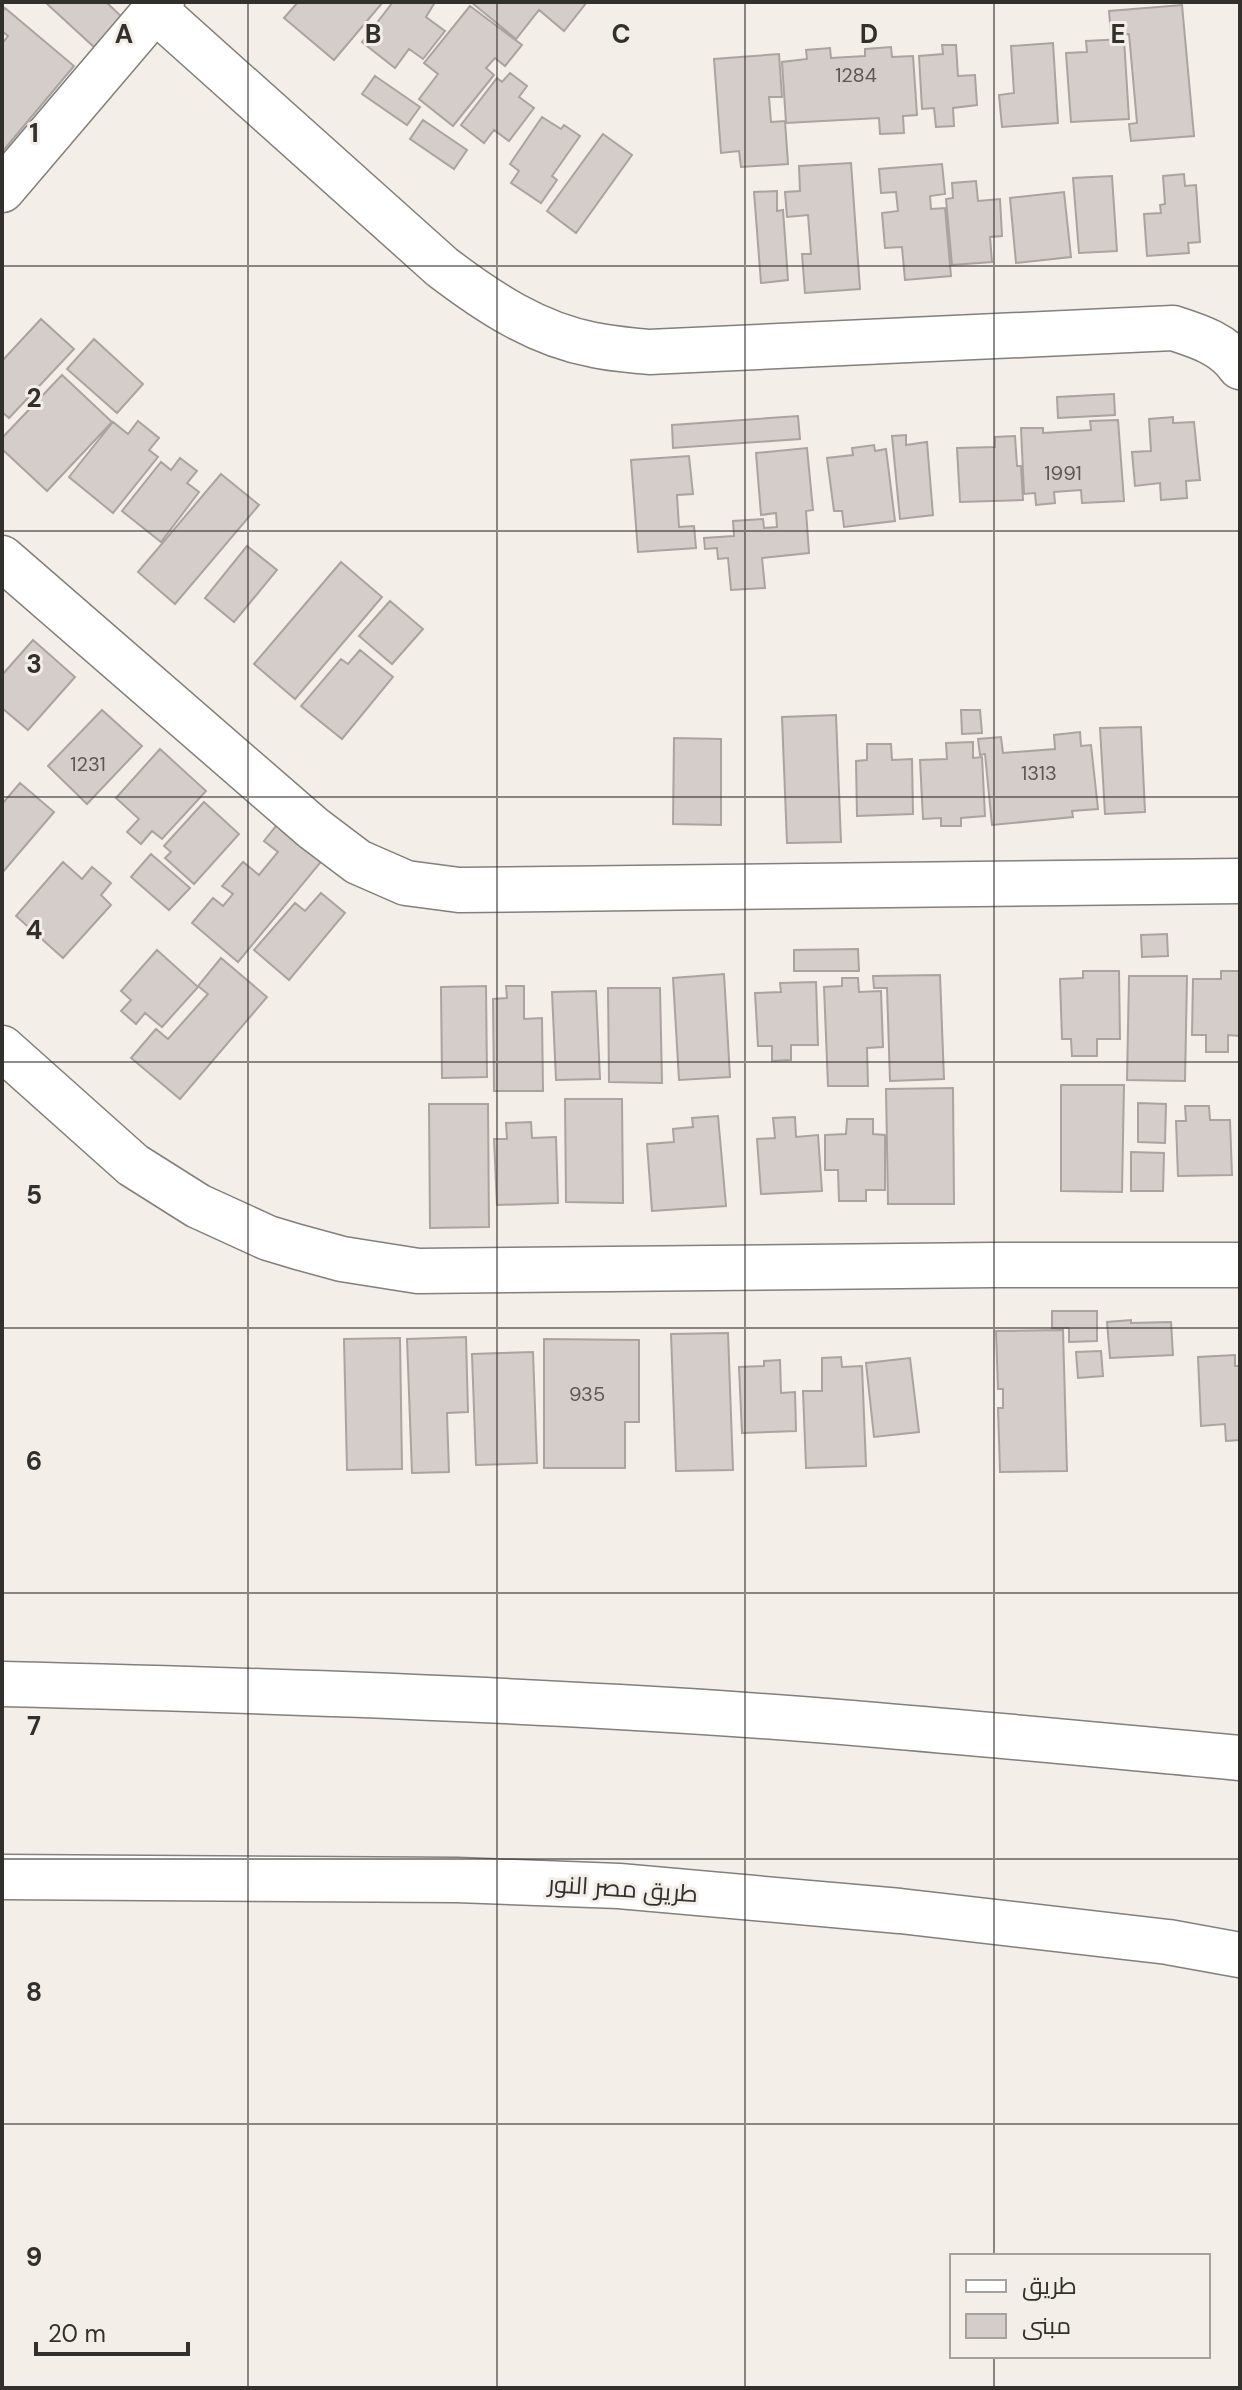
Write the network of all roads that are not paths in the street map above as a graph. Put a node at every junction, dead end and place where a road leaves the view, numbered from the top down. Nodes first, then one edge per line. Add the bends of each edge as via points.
1 (159, 6) edge
2 (2, 190) edge
3 (1240, 367) edge
4 (2, 558) edge
5 (1240, 881) edge
6 (2, 1048) edge
7 (1240, 1265) edge
8 (2, 1684) edge
9 (1240, 1758) edge
10 (2, 1877) edge
11 (1240, 1955) edge

1 - 2 street
1 - 3 street via 442,267 487,301 538,328 593,345 649,352 1173,328 1206,338
4 - 5 street via 313,828 358,862 406,883 459,890
6 - 7 street via 133,1165 198,1206 268,1238 342,1259 418,1271
8 - 9 street via 621,1707 976,1732
10 - 11 street, طريق مصر النور via 619,1886 900,1911

